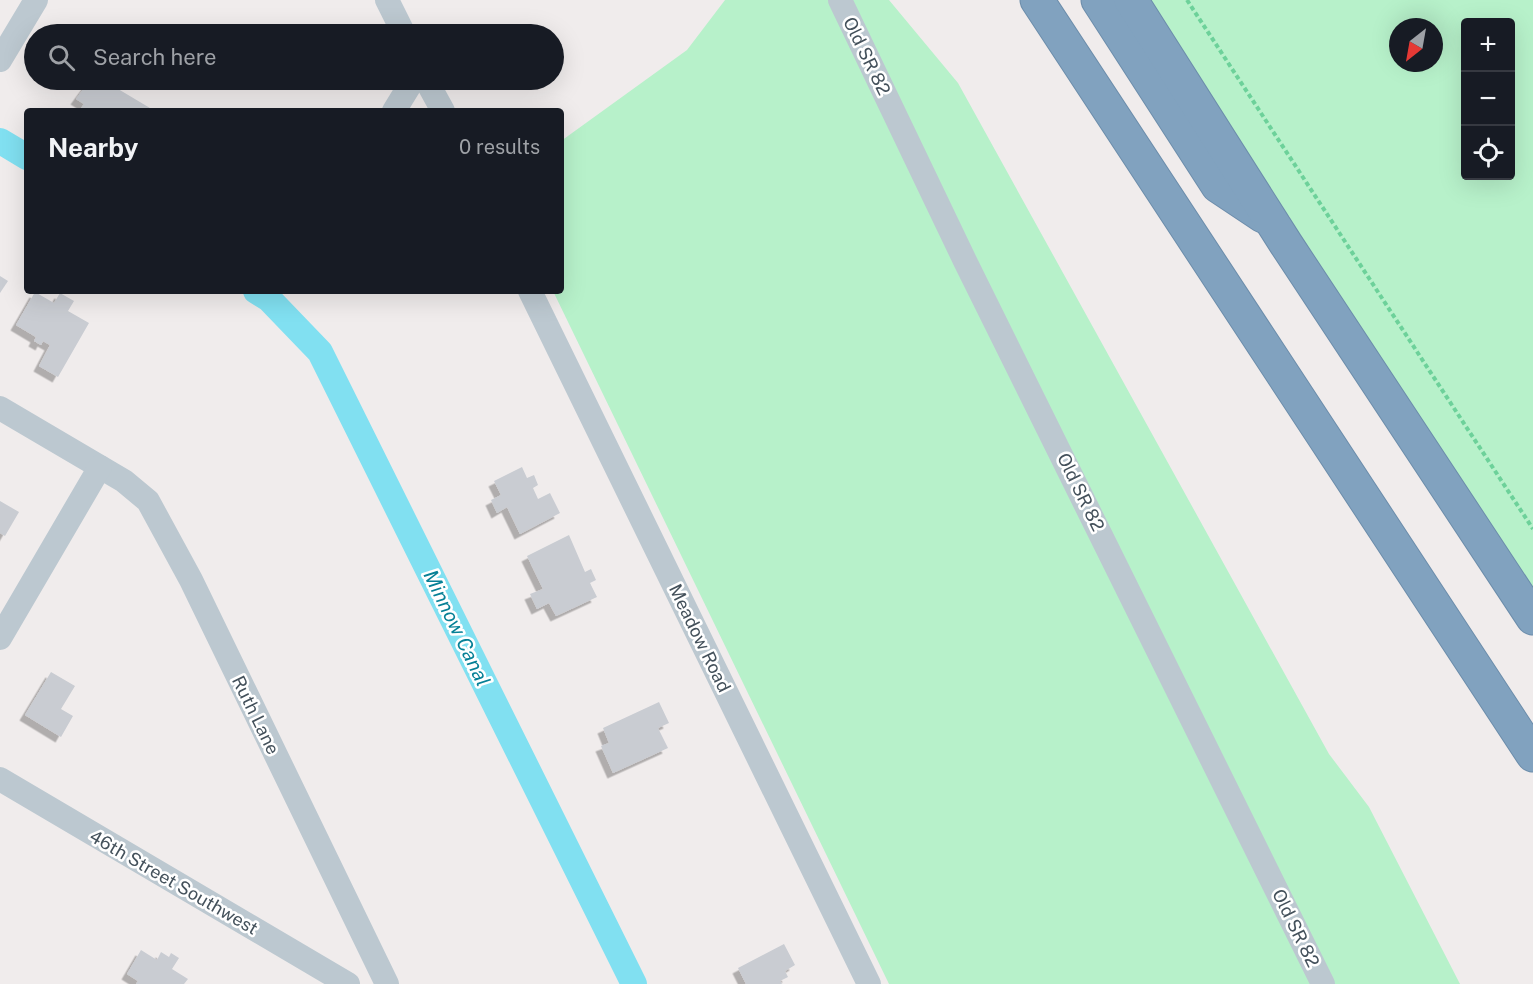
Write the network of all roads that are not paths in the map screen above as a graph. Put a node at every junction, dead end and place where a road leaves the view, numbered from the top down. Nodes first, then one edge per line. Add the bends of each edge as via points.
1 (36, 0) edge
2 (387, 0) edge
3 (840, 0) edge
4 (1037, 0) edge
5 (1098, 0) edge
6 (1131, 0) edge
7 (399, 24) edge
8 (0, 60) edge
9 (407, 90) edge
10 (431, 90) edge
11 (396, 108) edge
12 (441, 108) edge
13 (1272, 222) junction
14 (531, 294) edge
15 (0, 408) edge
16 (100, 467) junction
17 (1533, 618) edge
18 (0, 638) edge
19 (1533, 755) edge
20 (0, 779) edge
21 (348, 984) edge
22 (387, 984) edge
23 (869, 984) edge
24 (1323, 984) edge

1 - 8 street
2 - 7 street
3 - 24 street, Old SR 82
4 - 19 highway
5 - 13 highway via 1218,186
6 - 13 highway
9 - 11 street
10 - 12 street
13 - 17 highway
14 - 23 street, Meadow Road
15 - 16 street, Ruth Lane
16 - 18 street
16 - 22 street, Ruth Lane via 148,501 191,580
20 - 21 street, 46th Street Southwest

